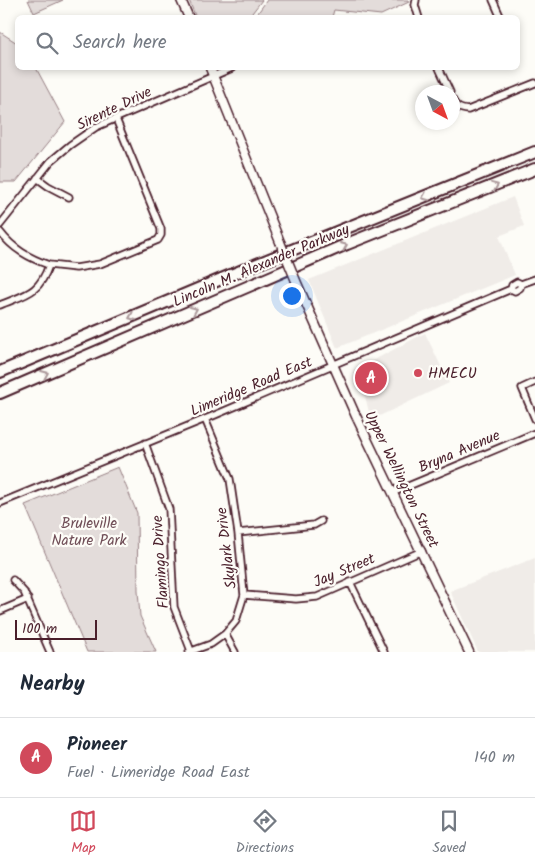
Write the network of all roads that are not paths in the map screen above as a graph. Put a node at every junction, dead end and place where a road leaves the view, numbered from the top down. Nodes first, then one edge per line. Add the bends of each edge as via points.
1 (181, 0) edge
2 (416, 0) edge
3 (493, 0) edge
4 (188, 15) edge
5 (418, 15) edge
6 (500, 15) edge
7 (440, 70) edge
8 (211, 71) edge
9 (535, 83) edge
10 (447, 85) edge
11 (460, 109) edge
12 (116, 119) junction
13 (535, 152) edge
14 (535, 170) edge
15 (37, 178) junction
16 (69, 197) dead end
17 (0, 225) edge
18 (0, 232) edge
19 (50, 265) junction
20 (535, 279) edge
21 (0, 305) edge
22 (333, 365) junction
23 (0, 372) edge
24 (535, 382) edge
25 (0, 393) edge
26 (205, 419) junction
27 (535, 419) edge
28 (535, 432) edge
29 (144, 443) junction
30 (394, 492) junction
31 (0, 503) edge
32 (321, 521) dead end
33 (238, 533) junction
34 (422, 551) junction
35 (13, 580) dead end
36 (350, 582) junction
37 (244, 595) junction
38 (28, 600) junction
39 (0, 611) edge
40 (225, 634) junction
41 (50, 652) edge
42 (190, 652) edge
43 (235, 652) edge
44 (384, 652) edge
45 (469, 652) edge

1 - 4 main road
2 - 5 street
3 - 6 street
7 - 10 street
8 - 12 street, Sirente Drive
8 - 22 main road, Upper Wellington Street, bridge
9 - 11 street via 468,110
12 - 15 street, Sirente Drive via 96,127 70,145
12 - 19 street via 161,235 158,240 100,264 76,268
13 -> 23 highway, Lincoln M. Alexander Parkway
25 -> 14 highway, Lincoln M. Alexander Parkway via 347,244
15 - 16 street
15 - 17 street, Sirente Drive
18 - 19 street via 18,250
19 - 21 street via 37,287
20 - 22 street, Limeridge Road East via 521,284 515,291 511,289
22 - 26 street, Limeridge Road East
22 - 30 main road, Upper Wellington Street
24 - 27 street via 522,388
26 - 29 street, Limeridge Road East
26 - 33 street, Skylark Drive via 230,479
28 - 30 street, Bryna Avenue
29 - 31 street, Limeridge Road East
29 - 42 street, Flamingo Drive via 169,509 174,607
30 - 34 main road, Upper Wellington Street
32 - 33 street via 314,525
33 - 37 street, Skylark Drive
34 - 36 street, Jay Street
34 - 45 main road, Upper Wellington Street
35 - 38 street via 20,585
36 - 37 street, Jay Street via 310,598
36 - 44 street
37 - 40 street, Skylark Drive via 236,621
38 - 39 street
38 - 41 street
40 - 42 street, Skylark Drive
40 - 43 street

